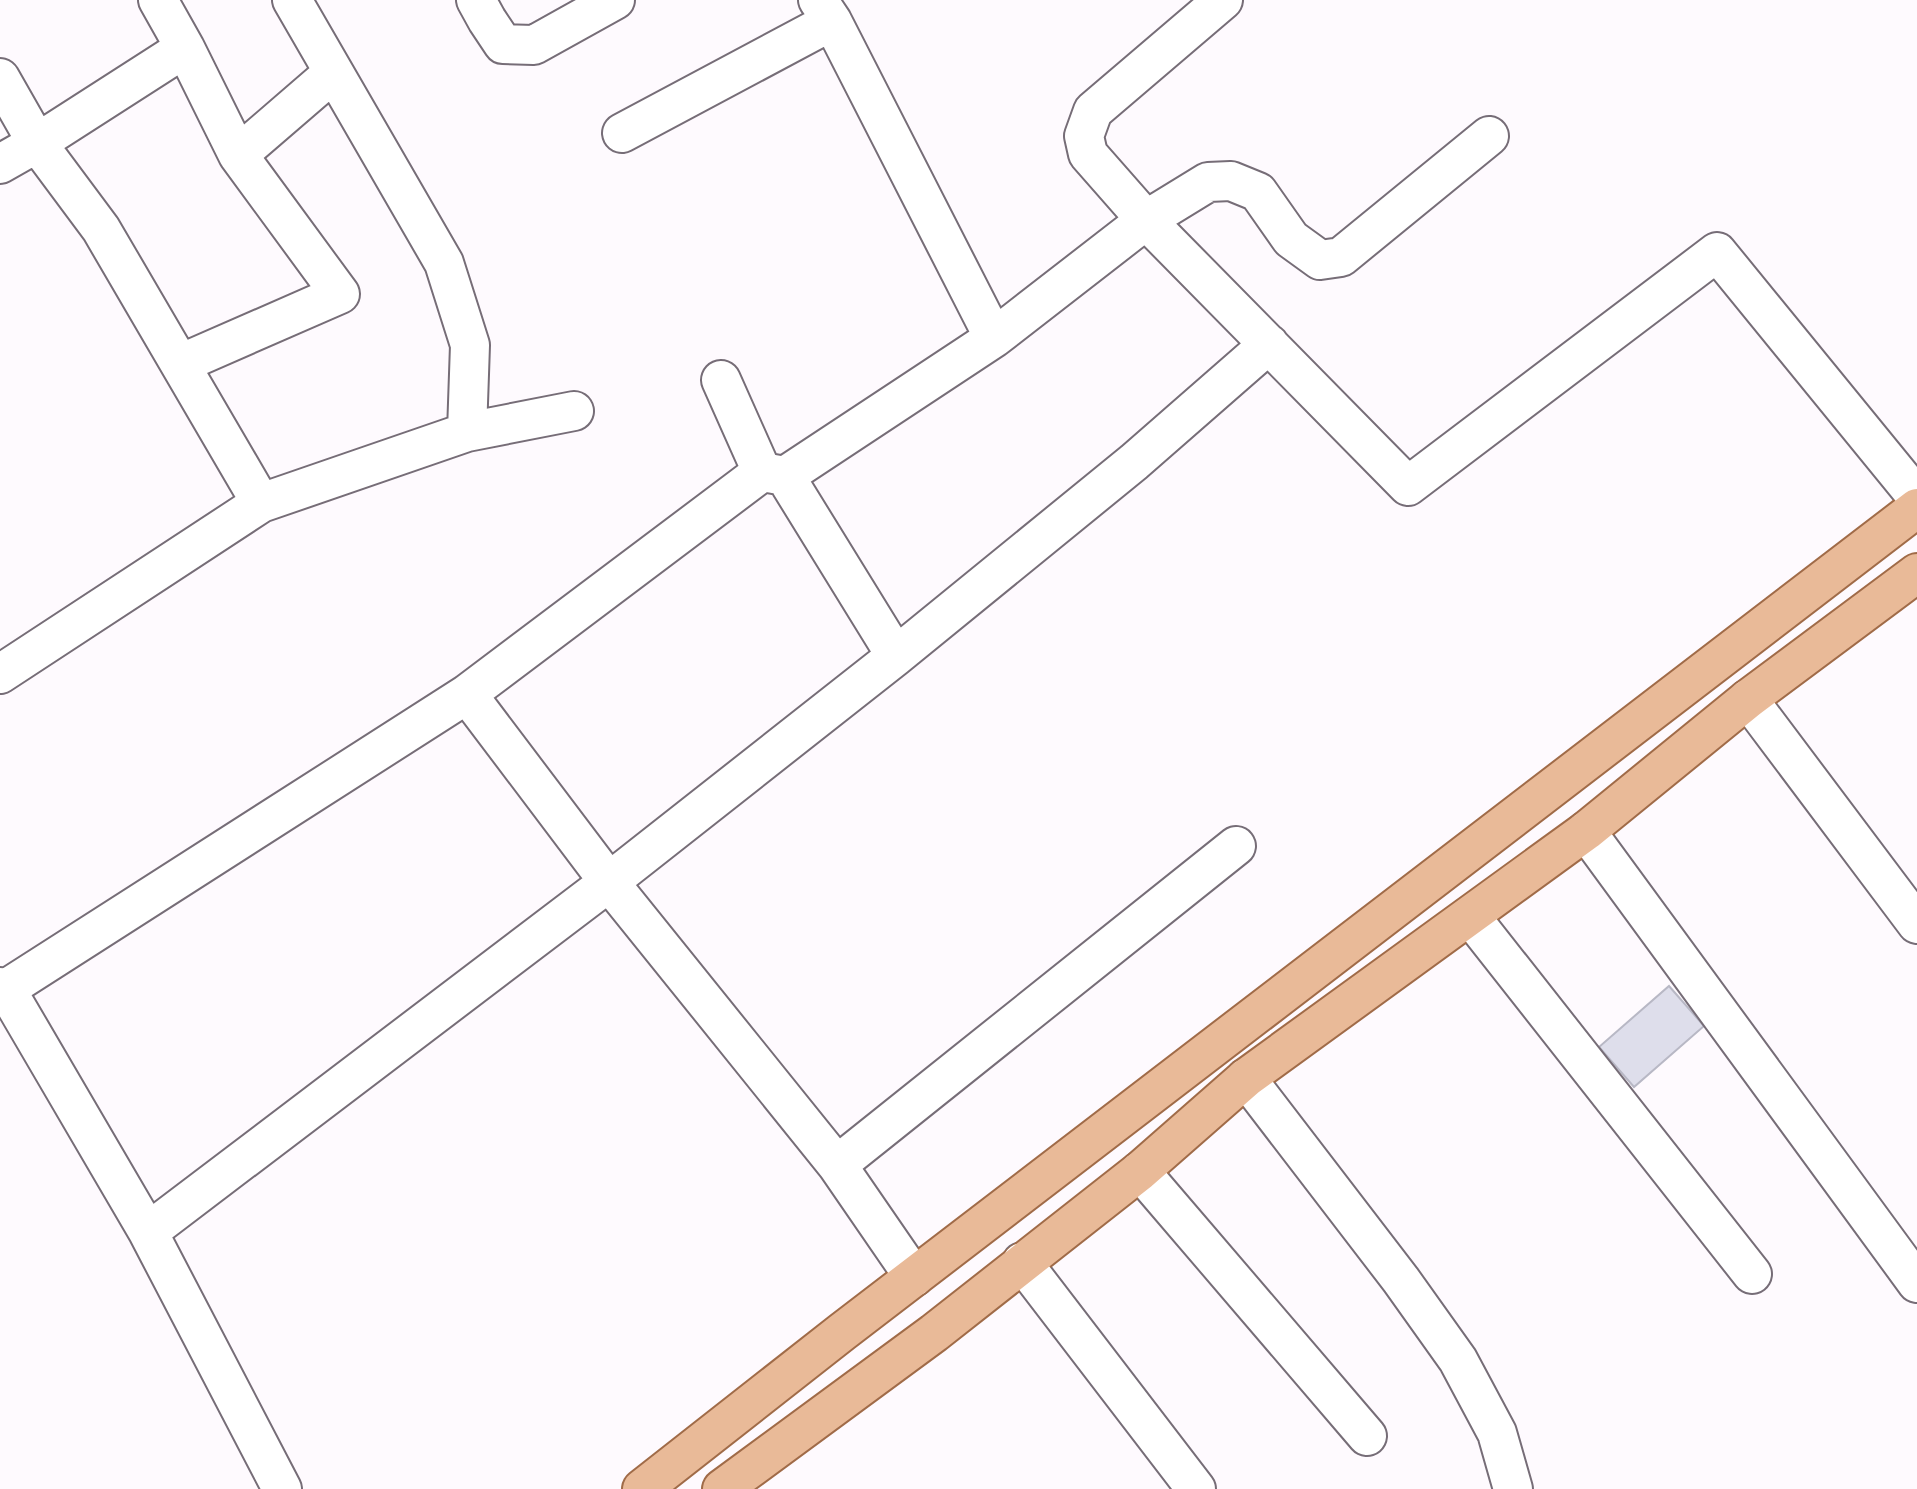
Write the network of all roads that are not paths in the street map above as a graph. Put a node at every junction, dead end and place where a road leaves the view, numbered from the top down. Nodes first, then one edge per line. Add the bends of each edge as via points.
1 (158, 0) edge
2 (292, 0) edge
3 (476, 0) edge
4 (615, 0) edge
5 (1223, 0) edge
6 (825, 11) edge
7 (186, 48) junction
8 (333, 73) junction
9 (0, 78) edge
10 (622, 133) dead end
11 (1489, 136) dead end
12 (37, 143) junction
13 (238, 155) junction
14 (0, 164) edge
15 (1146, 220) junction
16 (994, 338) junction
17 (1269, 344) junction
18 (180, 364) junction
19 (721, 380) dead end
20 (574, 411) dead end
21 (467, 432) junction
22 (774, 474) junction
23 (1917, 497) edge
24 (261, 503) junction
25 (1917, 508) edge
26 (1917, 573) edge
27 (896, 656) junction
28 (0, 674) edge
29 (467, 694) junction
30 (1748, 699) junction
31 (1586, 831) junction
32 (1236, 846) dead end
33 (609, 882) junction
34 (1470, 916) junction
35 (1917, 924) edge
36 (3, 988) edge
37 (1246, 1078) junction
38 (837, 1165) junction
39 (1140, 1171) junction
40 (148, 1232) junction
41 (1022, 1262) junction
42 (1752, 1274) dead end
43 (914, 1278) junction
44 (1917, 1283) edge
45 (1367, 1436) dead end
46 (282, 1489) edge
47 (642, 1489) edge
48 (722, 1489) edge
49 (1196, 1489) edge
50 (1514, 1489) edge

1 - 7 street
2 - 8 street
3 - 4 street via 503,44 534,45
5 - 15 street via 1093,111 1084,136 1088,154
6 - 10 street
6 - 16 street
7 - 12 street
7 - 13 street
8 - 13 street
8 - 21 street via 444,262 470,345
9 - 12 street
11 - 15 street via 1341,257 1320,260 1291,239 1258,192 1231,181 1208,182
12 - 14 street
12 - 18 street via 101,229
13 - 18 street via 340,294
15 - 16 street
15 - 17 street
16 - 22 street
17 - 23 street via 1408,486 1717,252
17 - 27 street via 1135,463
18 - 24 street
19 - 22 street
20 - 21 street
21 - 24 street
22 - 27 street
22 - 29 street
24 - 28 street
25 - 43 main road
26 - 30 main road
27 - 33 street
29 - 33 street
29 - 36 street
30 - 31 main road
30 - 35 street
31 - 34 main road
31 - 44 street
32 - 38 street
33 - 38 street
33 - 40 street
34 - 37 main road
34 - 42 street
36 - 40 street
37 - 39 main road
37 - 50 street via 1458,1360 1497,1433
38 - 43 street
39 - 41 main road
39 - 45 street
40 - 46 street
41 - 48 main road via 934,1333
41 - 49 street
43 - 47 main road

